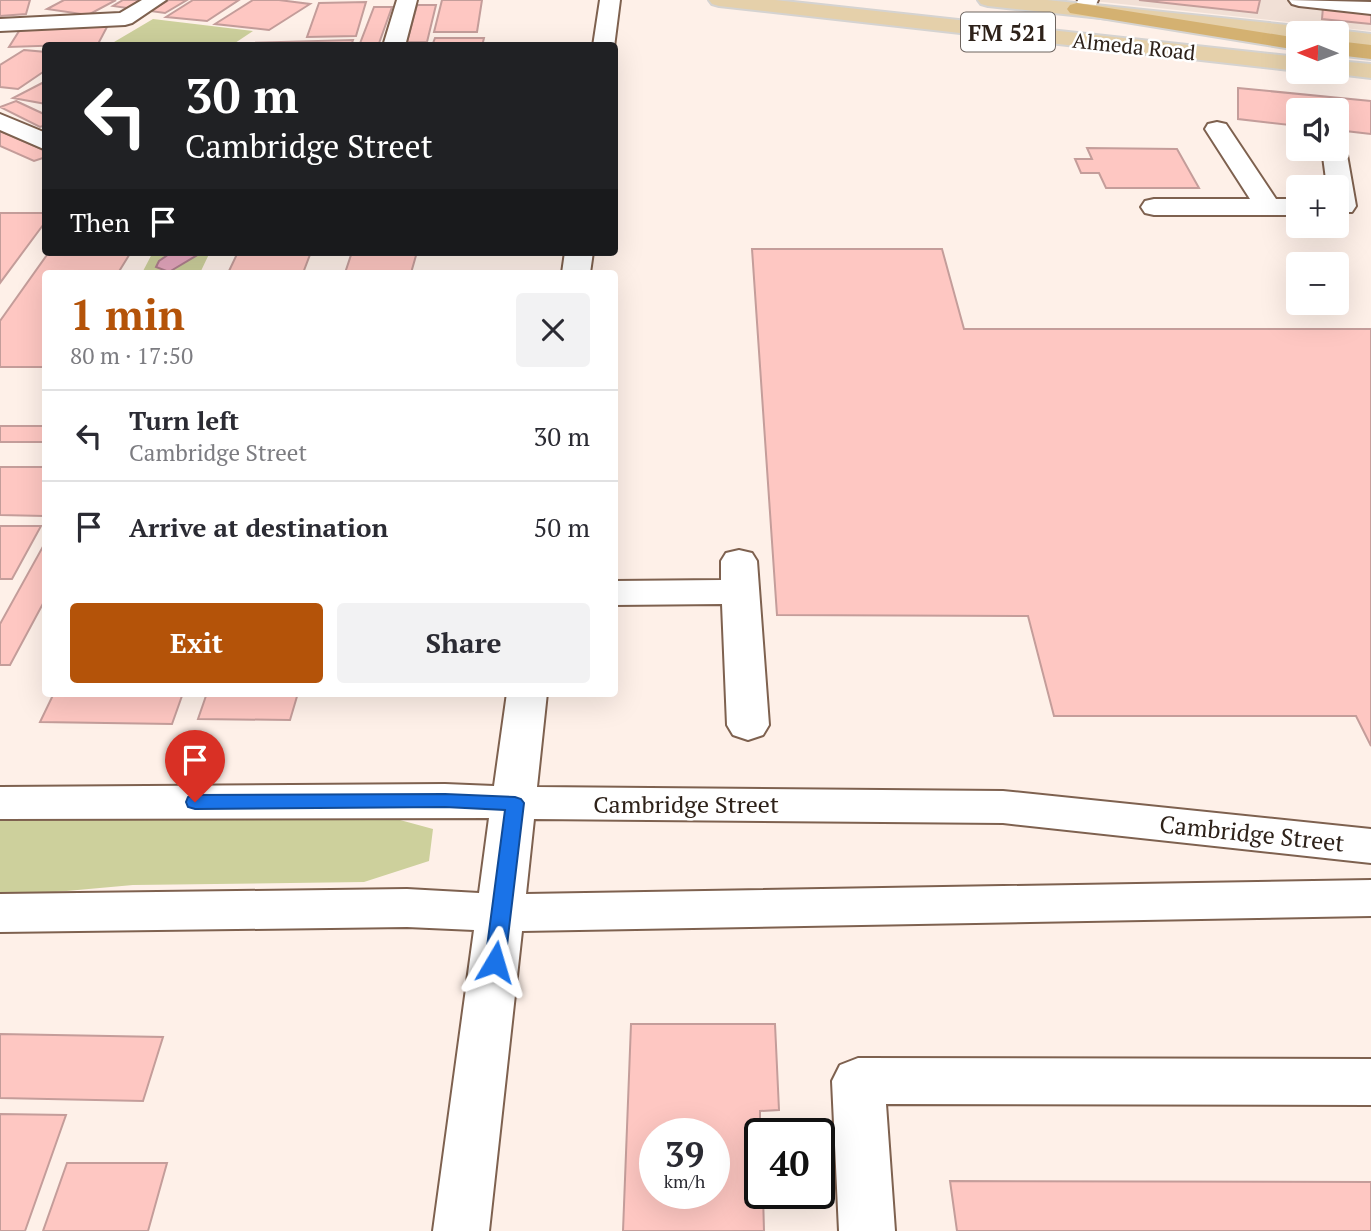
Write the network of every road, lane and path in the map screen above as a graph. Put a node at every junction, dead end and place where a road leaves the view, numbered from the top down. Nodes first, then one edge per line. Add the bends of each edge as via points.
1 (156, 0) edge
2 (407, 0) edge
3 (610, 0) edge
4 (719, 0) edge
5 (988, 0) edge
6 (1292, 0) edge
7 (1299, 0) edge
8 (1083, 6) edge
9 (1371, 8) edge
10 (1296, 21) edge
11 (0, 25) edge
12 (1286, 34) edge
13 (1349, 37) edge
14 (1371, 40) edge
15 (395, 42) edge
16 (605, 42) edge
17 (1349, 49) edge
18 (1371, 52) edge
19 (1286, 63) edge
20 (1349, 69) edge
21 (1371, 71) edge
22 (0, 121) edge
23 (1217, 129) dead end
24 (42, 141) edge
25 (1349, 206) edge
26 (1371, 206) edge
27 (1154, 207) dead end
28 (1268, 207) junction
29 (1286, 207) edge
30 (618, 592) edge
31 (527, 697) edge
32 (748, 725) dead end
33 (0, 803) edge
34 (515, 803) junction
35 (1371, 846) edge
36 (1371, 898) edge
37 (0, 913) edge
38 (501, 913) junction
39 (1371, 1082) edge
40 (461, 1231) edge
41 (867, 1231) edge

1 - 11 street via 125,19
2 - 15 street
3 - 16 street
4 - 19 main road, Almeda Road / FM 521
5 - 8 main road, Almeda Road / FM 521
6 - 10 street
7 - 9 street
8 - 12 highway
13 - 14 main road
17 - 18 highway
20 - 21 main road
22 - 24 street
23 - 28 street
25 - 26 street
27 - 28 street
28 - 29 street
30 - 32 street via 740,577
31 - 34 street
33 - 34 street, Cambridge Street
34 - 35 street, Cambridge Street via 1003,807
34 - 38 street
36 - 38 street
37 - 38 street via 394,908
38 - 40 street
39 - 41 street via 858,1081

